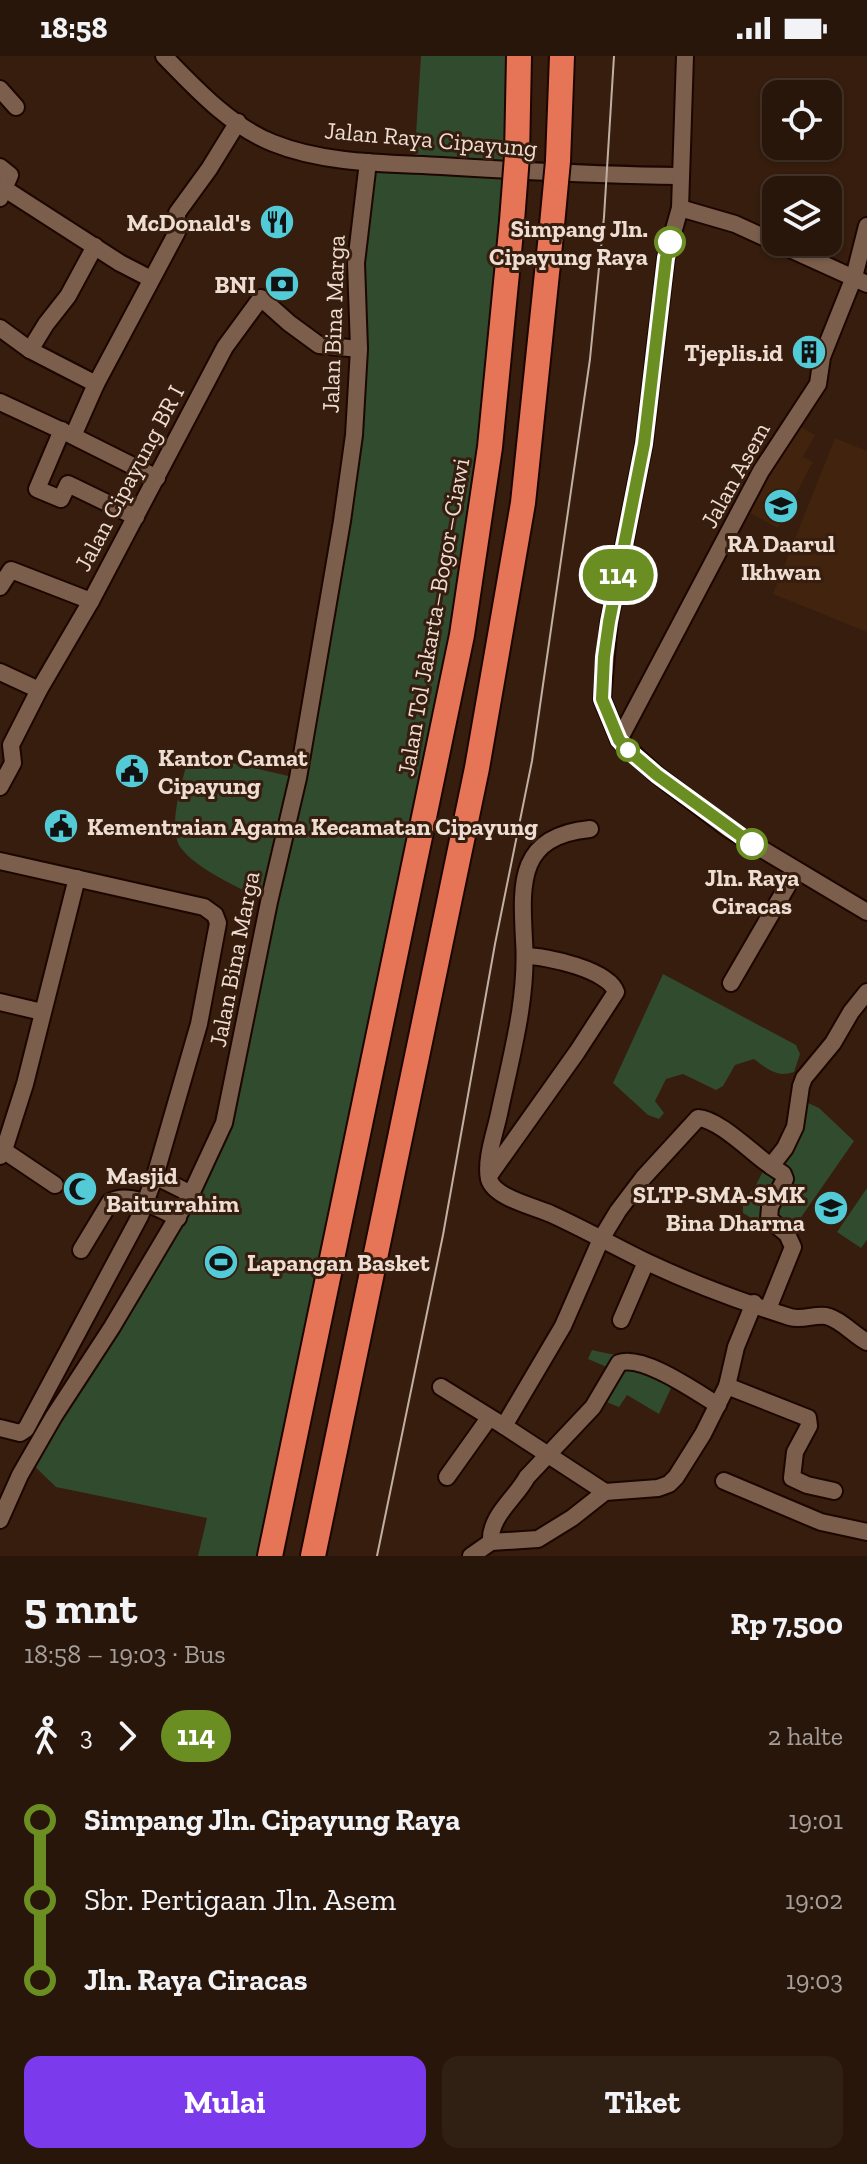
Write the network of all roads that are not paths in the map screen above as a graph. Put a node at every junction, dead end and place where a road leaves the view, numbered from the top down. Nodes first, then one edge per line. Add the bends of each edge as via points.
1 (164, 56) edge
2 (519, 56) edge
3 (562, 56) edge
4 (685, 56) edge
5 (0, 89) edge
6 (16, 107) dead end
7 (238, 122) junction
8 (368, 162) junction
9 (0, 167) edge
10 (679, 176) junction
11 (2, 194) edge
12 (680, 208) junction
13 (867, 226) edge
14 (95, 246) junction
15 (151, 279) junction
16 (860, 281) edge
17 (0, 328) edge
18 (359, 349) junction
19 (30, 350) junction
20 (96, 384) junction
21 (0, 402) edge
22 (68, 433) junction
23 (157, 478) junction
24 (136, 517) junction
25 (0, 587) edge
26 (91, 601) junction
27 (0, 672) edge
28 (39, 690) junction
29 (619, 740) junction
30 (0, 787) edge
31 (590, 829) dead end
32 (0, 861) edge
33 (796, 871) junction
34 (77, 878) junction
35 (867, 912) edge
36 (525, 956) junction
37 (731, 983) dead end
38 (867, 992) edge
39 (0, 1002) edge
40 (42, 1012) junction
41 (1, 1152) edge
42 (771, 1166) junction
43 (155, 1176) junction
44 (489, 1176) junction
45 (55, 1185) dead end
46 (191, 1194) junction
47 (145, 1202) junction
48 (178, 1218) junction
49 (601, 1239) junction
50 (81, 1250) dead end
51 (646, 1262) junction
52 (761, 1306) junction
53 (621, 1320) dead end
54 (867, 1342) edge
55 (727, 1386) junction
56 (441, 1387) dead end
57 (718, 1405) junction
58 (496, 1422) junction
59 (0, 1428) edge
60 (549, 1455) junction
61 (447, 1477) dead end
62 (724, 1481) dead end
63 (834, 1491) dead end
64 (605, 1492) junction
65 (324, 1503) junction
66 (0, 1520) edge
67 (867, 1532) edge
68 (491, 1542) junction
69 (270, 1556) edge
70 (313, 1556) edge
71 (321, 1556) edge
72 (471, 1556) edge

1 - 7 street, Jalan Raya Cipayung
2 - 69 highway, Jalan Tol Jakarta–Bogor–Ciawi, bridge via 517,156 490,447 462,635
3 - 65 highway, bridge via 558,161 523,503 477,768
4 - 10 street
5 - 6 street
7 - 8 street, Jalan Raya Cipayung via 273,144
7 - 15 street via 177,213 179,227
8 - 10 street, Jalan Raya Cipayung
8 - 18 street, Jalan Bina Marga via 356,263
9 - 11 street via 10,175
10 - 12 street
11 - 14 street
12 - 16 street via 735,224
12 - 29 street via 666,258 644,444 604,657 602,699
13 - 16 street, Jalan Asem
14 - 15 street
14 - 19 street
15 - 20 street
16 - 29 street, Jalan Asem via 822,357 814,393 761,471
17 - 19 street
18 - 23 street, Jalan Cipayung BR I via 319,345 261,298 225,347
18 - 46 street, Jalan Bina Marga via 342,521 298,778 224,1123
19 - 20 street
20 - 22 street
21 - 22 street
22 - 23 street
22 - 24 street via 37,489 61,499 68,484
23 - 24 street, Jalan Cipayung BR I
24 - 26 street, Jalan Cipayung BR I
25 - 26 street via 11,570
26 - 28 street, Jalan Cipayung BR I
27 - 28 street
28 - 30 street, Jalan Cipayung BR I via 11,745 13,763
29 - 33 street via 730,830
31 - 36 street via 547,840 531,861 522,894
32 - 34 street
33 - 35 street
33 - 37 street
34 - 40 street
34 - 43 street via 204,907 218,923 199,1024
36 - 44 street via 519,1021
36 - 44 street via 560,959 613,985 616,992
38 - 42 street via 804,1078 795,1127
39 - 40 street
40 - 41 street
41 - 45 street
42 - 49 street via 717,1125 698,1118 627,1198
42 - 52 street via 785,1179 767,1213 793,1247
43 - 46 street
43 - 47 street
44 - 49 street via 501,1193
46 - 48 street, Jalan Bina Marga
47 - 48 street
47 - 50 street via 112,1200
47 - 59 street via 26,1429 20,1433
48 - 66 street, Jalan Bina Marga via 54,1416
49 - 51 street
49 - 58 street via 563,1326
51 - 52 street
51 - 53 street
52 - 54 street via 794,1319 825,1316
52 - 55 street via 736,1347
55 - 57 street
55 - 63 street via 808,1418 792,1478
56 - 58 street
57 - 60 street via 647,1365 626,1360
57 - 64 street via 669,1484
58 - 60 street
58 - 61 street
60 - 64 street
60 - 68 street via 508,1501 490,1531
62 - 67 street via 821,1522
64 - 68 street via 538,1539
65 - 70 highway
65 - 71 highway
68 - 72 street

